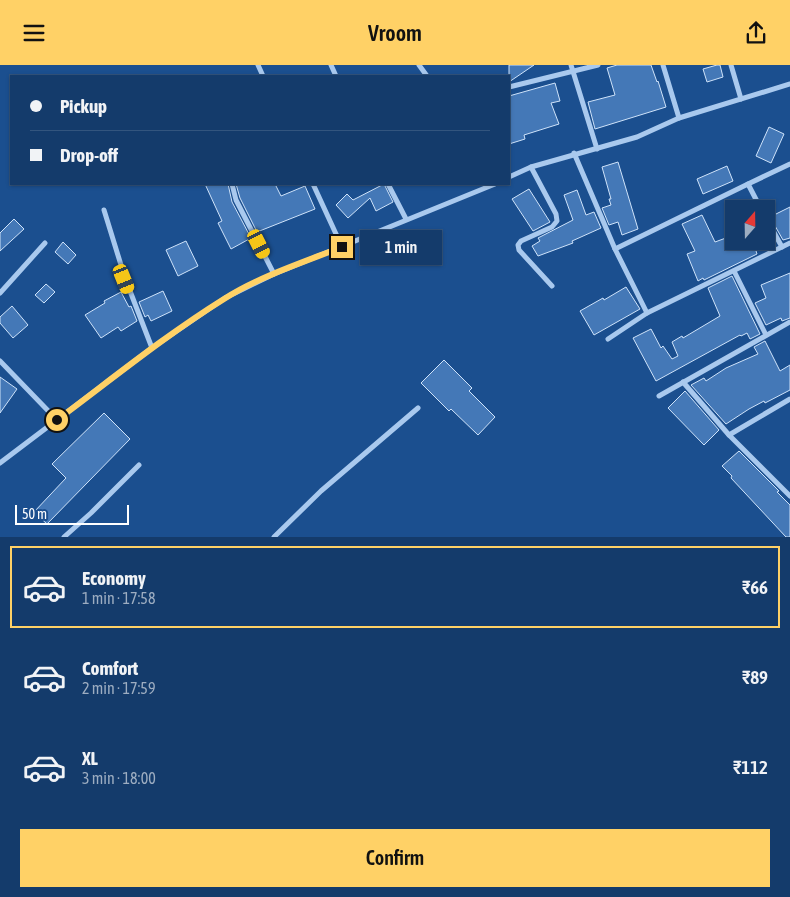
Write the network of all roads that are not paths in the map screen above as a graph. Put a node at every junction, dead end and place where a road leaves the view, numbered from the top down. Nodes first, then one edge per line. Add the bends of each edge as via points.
1 (571, 65) edge
2 (598, 65) edge
3 (663, 65) edge
4 (731, 65) edge
5 (574, 72) junction
6 (790, 84) edge
7 (510, 87) edge
8 (741, 99) junction
9 (678, 118) junction
10 (597, 149) junction
11 (574, 153) junction
12 (790, 164) edge
13 (531, 167) junction
14 (510, 177) edge
15 (748, 184) junction
16 (232, 185) edge
17 (313, 185) edge
18 (389, 185) edge
19 (482, 187) edge
20 (757, 200) edge
21 (104, 210) dead end
22 (406, 219) junction
23 (775, 234) edge
24 (45, 243) dead end
25 (790, 243) edge
26 (342, 247) junction
27 (782, 247) junction
28 (615, 249) junction
29 (734, 271) junction
30 (274, 274) junction
31 (552, 285) dead end
32 (0, 293) edge
33 (647, 313) junction
34 (790, 322) edge
35 (766, 335) junction
36 (608, 339) dead end
37 (152, 348) junction
38 (0, 361) edge
39 (683, 382) junction
40 (659, 396) dead end
41 (790, 399) edge
42 (418, 408) dead end
43 (57, 420) junction
44 (729, 435) junction
45 (0, 463) edge
46 (139, 465) dead end
47 (790, 496) edge
48 (64, 537) edge
49 (274, 537) edge

1 - 5 street
2 - 5 street
3 - 9 street
4 - 8 street
5 - 7 street
5 - 10 street
6 - 8 street
8 - 9 street
9 - 10 street via 636,137
10 - 11 street
11 - 13 street
11 - 28 street
12 - 15 street
13 - 14 street
13 - 31 street via 557,221 518,245
15 - 20 street
15 - 28 street
16 - 30 street via 236,200
17 - 26 street
18 - 22 street
19 - 22 street
21 - 37 street via 124,279
22 - 26 street
23 - 27 street
24 - 32 street
25 - 27 street
26 - 30 street
27 - 29 street
28 - 33 street
29 - 33 street
29 - 35 street
30 - 37 street via 225,298
33 - 36 street
34 - 35 street
35 - 39 street
37 - 43 street
38 - 43 street
39 - 40 street
39 - 44 street
41 - 44 street
42 - 49 street via 321,491
43 - 45 street
44 - 47 street
46 - 48 street

